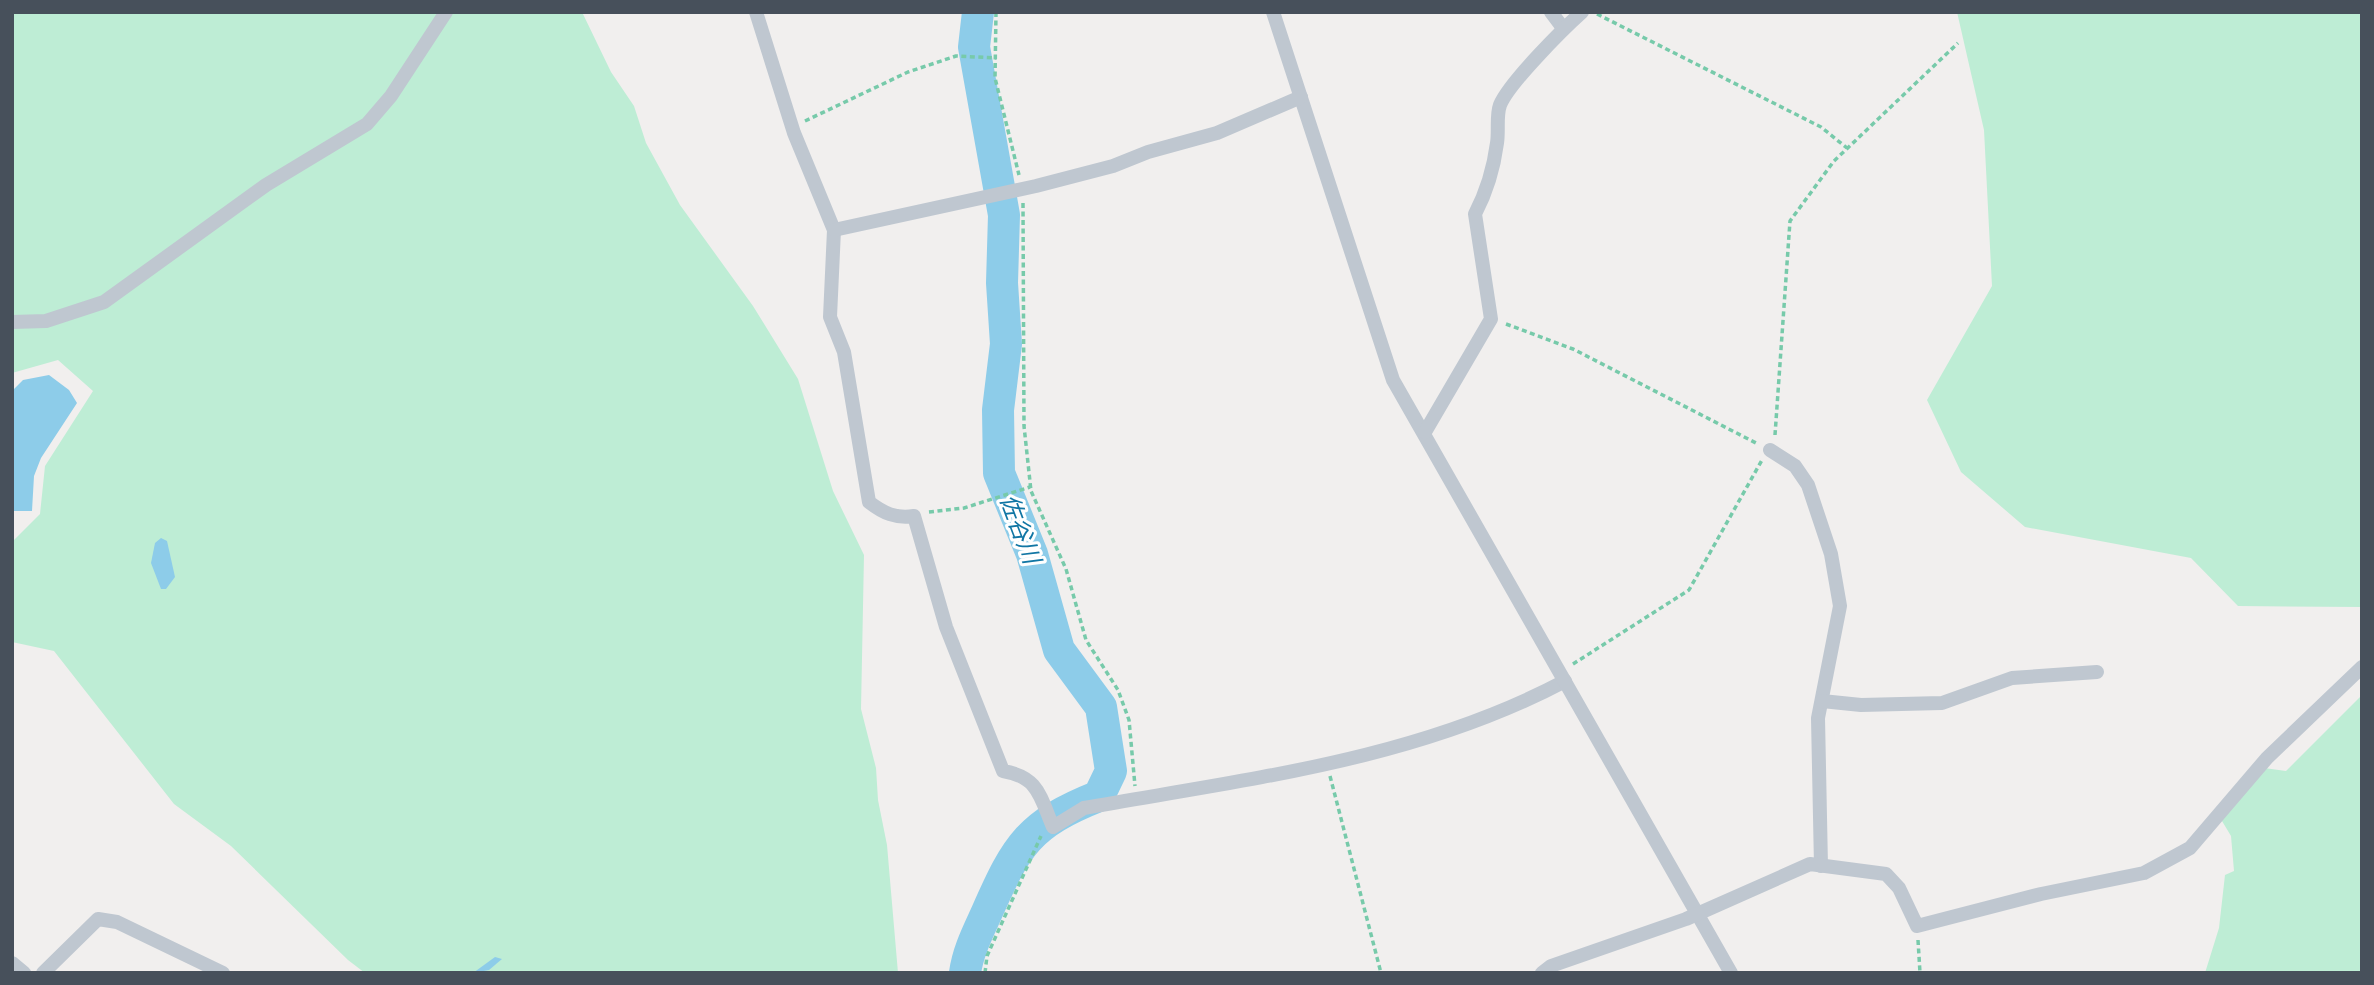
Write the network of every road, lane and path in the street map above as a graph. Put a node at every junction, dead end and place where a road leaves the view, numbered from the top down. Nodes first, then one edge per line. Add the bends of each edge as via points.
1 (446, 12) edge
2 (756, 12) edge
3 (996, 12) edge
4 (1273, 12) edge
5 (1551, 12) edge
6 (1582, 12) edge
7 (1592, 12) edge
8 (1563, 28) junction
9 (1958, 43) dead end
10 (996, 58) junction
11 (1301, 97) junction
12 (794, 133) junction
13 (1847, 148) junction
14 (1023, 189) junction
15 (834, 230) junction
16 (1491, 319) junction
17 (12, 323) edge
18 (1425, 432) junction
19 (1770, 450) junction
20 (1030, 487) junction
21 (914, 516) junction
22 (2362, 667) edge
23 (2098, 672) dead end
24 (1562, 676) junction
25 (1822, 701) junction
26 (1327, 764) junction
27 (1137, 798) junction
28 (1054, 827) junction
29 (1821, 866) junction
30 (1696, 912) junction
31 (1917, 926) junction
32 (12, 963) edge
33 (24, 973) edge
34 (43, 973) edge
35 (223, 973) edge
36 (985, 973) edge
37 (1381, 973) edge
38 (1542, 973) edge
39 (1731, 973) edge
40 (1920, 973) edge

1 - 17 street via 367,124 266,185 104,302 46,321
2 - 12 street
3 - 10 path
4 - 11 street
5 - 8 street
6 - 8 street
7 - 13 path via 1821,127
8 - 16 street via 1500,105 1497,145 1475,214
9 - 13 path
10 - 12 path via 956,56 908,72 808,116
10 - 14 path via 995,78
11 - 14 street via 1217,133
11 - 18 street via 1393,380
12 - 15 street
13 - 19 path via 1790,221 1777,428
14 - 15 street
14 - 20 path via 1024,426
15 - 21 street via 830,317 844,352 869,502 900,518
16 - 18 street
16 - 19 path via 1573,349
18 - 24 street
19 - 24 path via 1689,590
19 - 25 street via 1795,466 1808,485 1831,554 1840,606
20 - 21 path via 964,508
20 - 27 path via 1066,569 1086,640 1118,690 1129,720
21 - 28 street via 946,627 1003,771 1020,774 1034,784
22 - 31 street via 2267,758 2190,848 2144,873
23 - 25 street via 2012,677 1942,703
24 - 26 street via 1525,701 1410,744
24 - 30 street
25 - 29 street via 1817,765
26 - 27 street
26 - 37 path
27 - 28 street via 1084,808
28 - 36 path via 1042,835 1016,890 987,956
29 - 30 street via 1810,864
29 - 31 street via 1886,874 1899,888
30 - 38 street via 1550,966
30 - 39 street
31 - 40 path
32 - 33 street
34 - 35 street via 99,919 117,922

